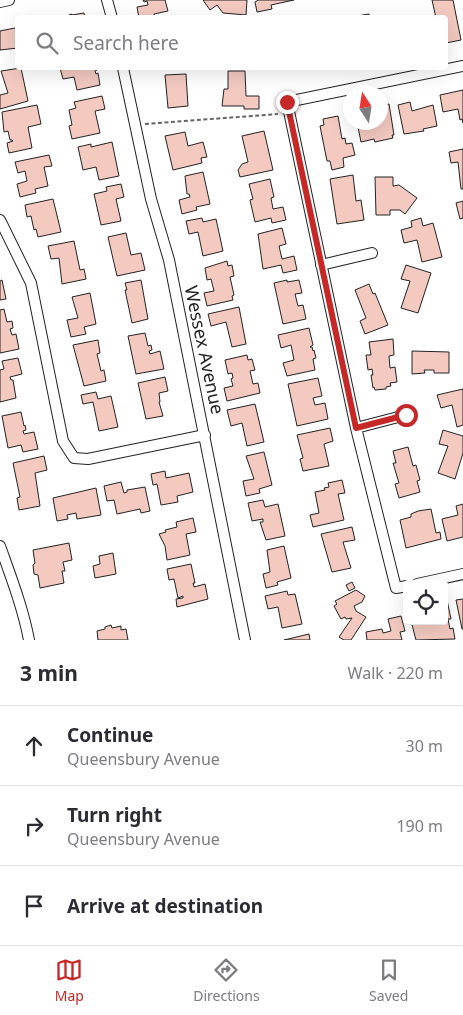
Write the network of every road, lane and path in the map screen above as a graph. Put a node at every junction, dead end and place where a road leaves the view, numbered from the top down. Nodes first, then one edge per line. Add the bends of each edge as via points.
1 (9, 0) edge
2 (107, 0) edge
3 (0, 2) edge
4 (111, 15) edge
5 (463, 66) edge
6 (448, 69) edge
7 (123, 70) edge
8 (443, 70) edge
9 (290, 113) junction
10 (135, 125) junction
11 (0, 220) edge
12 (372, 252) dead end
13 (321, 265) junction
14 (406, 415) dead end
15 (356, 428) junction
16 (205, 435) junction
17 (0, 546) edge
18 (463, 574) edge
19 (435, 580) edge
20 (402, 587) edge
21 (29, 640) edge
22 (245, 640) edge

1 - 3 street
2 - 4 street
5 - 6 street
7 - 10 street, Wessex Avenue
8 - 9 street via 287,102
9 - 10 path
9 - 13 street
10 - 16 street, Wessex Avenue via 151,199 169,260
11 - 16 street via 31,283 63,441 74,458 88,459
12 - 13 street
13 - 15 street
14 - 15 street
15 - 20 street
16 - 22 street, Wessex Avenue
17 - 21 street via 24,614
18 - 19 street

